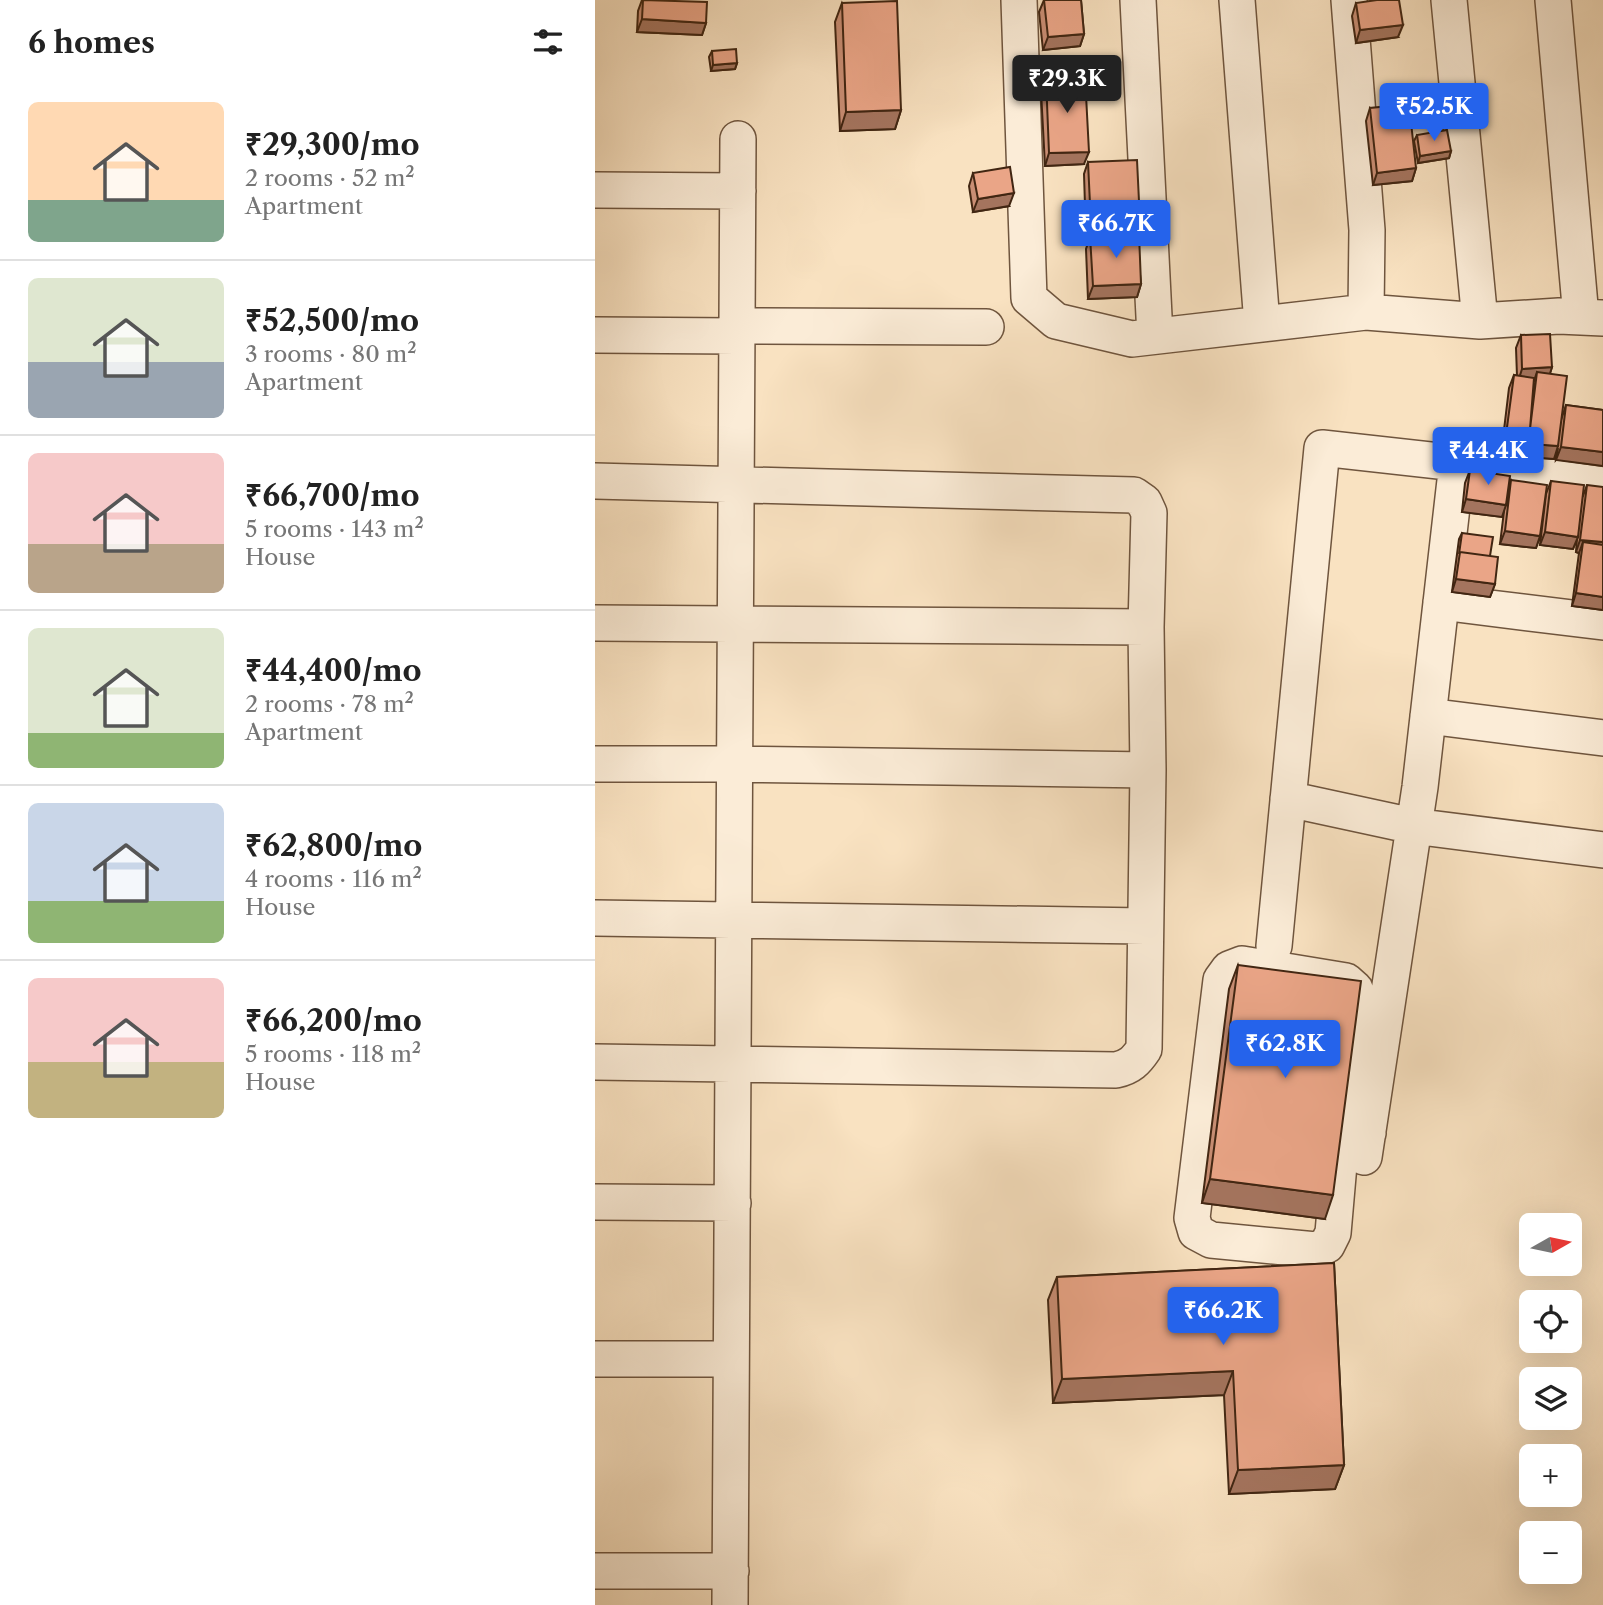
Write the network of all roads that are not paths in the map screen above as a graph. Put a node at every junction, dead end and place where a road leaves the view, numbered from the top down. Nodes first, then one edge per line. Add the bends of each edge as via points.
1 (1019, 0) edge
2 (1137, 0) edge
3 (1237, 0) edge
4 (1349, 0) edge
5 (1449, 0) edge
6 (1553, 0) edge
7 (737, 139) dead end
8 (595, 190) edge
9 (738, 191) junction
10 (1366, 312) junction
11 (1592, 317) edge
12 (1480, 321) junction
13 (1262, 324) junction
14 (986, 327) dead end
15 (736, 331) junction
16 (595, 335) edge
17 (1155, 336) junction
18 (1457, 463) junction
19 (595, 481) edge
20 (735, 483) junction
21 (1603, 485) edge
22 (1441, 602) junction
23 (1603, 622) edge
24 (595, 623) edge
25 (734, 625) junction
26 (1146, 627) junction
27 (1428, 716) junction
28 (1603, 738) edge
29 (595, 764) edge
30 (733, 764) junction
31 (1149, 770) junction
32 (1288, 799) junction
33 (1413, 826) junction
34 (1603, 850) edge
35 (595, 918) edge
36 (733, 920) junction
37 (1145, 926) junction
38 (1274, 946) dead end
39 (595, 1062) edge
40 (733, 1063) junction
41 (1364, 1066) junction
42 (1355, 1131) junction
43 (595, 1202) edge
44 (733, 1203) junction
45 (1356, 1209) dead end
46 (595, 1359) edge
47 (731, 1359) junction
48 (595, 1571) edge
49 (731, 1571) junction
50 (730, 1605) edge

1 - 17 street via 1029,298 1056,321 1132,339
2 - 17 street
3 - 13 street
4 - 10 street via 1367,230
5 - 12 street
6 - 11 street
7 - 9 street
8 - 9 street
9 - 15 street
10 - 12 street
10 - 13 street
11 - 12 street
13 - 17 street
14 - 15 street
15 - 16 street
15 - 20 street
18 - 21 street
18 - 22 street
18 - 32 street via 1322,448
19 - 20 street
20 - 25 street
20 - 26 street via 1134,495 1149,513
22 - 23 street
22 - 27 street
24 - 25 street
25 - 26 street
25 - 30 street
26 - 31 street
27 - 28 street
27 - 33 street
29 - 30 street
30 - 31 street
30 - 36 street
31 - 37 street
32 - 33 street
32 - 38 street
33 - 34 street
33 - 41 street
35 - 36 street
36 - 37 street
36 - 40 street
37 - 40 street via 1144,1049 1126,1068
39 - 40 street
40 - 44 street
41 - 42 street
41 - 42 street via 1359,1002 1346,981 1242,964 1229,969 1221,980 1192,1218 1196,1232 1210,1240 1316,1250 1327,1245
42 - 45 street
43 - 44 street
44 - 47 street
46 - 47 street
47 - 49 street
48 - 49 street
49 - 50 street

